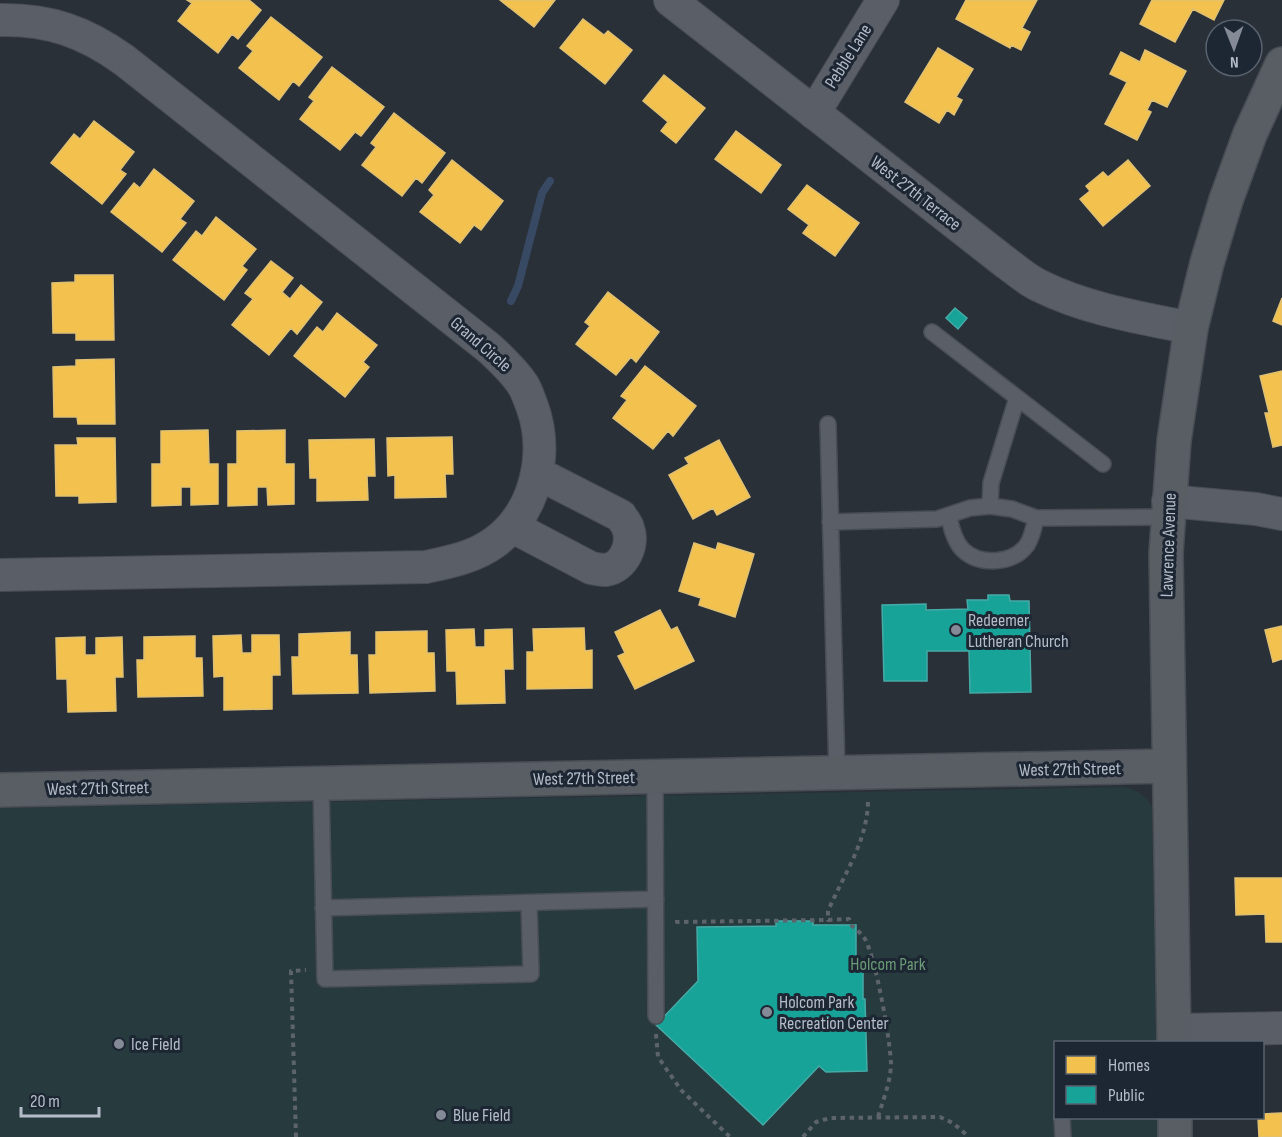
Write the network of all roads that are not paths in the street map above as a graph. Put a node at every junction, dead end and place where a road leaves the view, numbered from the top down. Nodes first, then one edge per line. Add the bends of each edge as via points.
1 (670, 0) edge
2 (883, 0) edge
3 (0, 20) edge
4 (1282, 64) edge
5 (813, 113) junction
6 (1191, 328) junction
7 (932, 332) dead end
8 (1017, 398) junction
9 (828, 424) dead end
10 (1103, 464) dead end
11 (537, 473) junction
12 (990, 506) junction
13 (1168, 509) junction
14 (1282, 514) edge
15 (949, 516) junction
16 (1036, 518) junction
17 (830, 522) junction
18 (513, 527) junction
19 (0, 575) edge
20 (1169, 766) junction
21 (837, 773) junction
22 (655, 777) junction
23 (321, 783) junction
24 (0, 790) edge
25 (656, 899) junction
26 (529, 903) junction
27 (324, 908) junction
28 (656, 1016) road end
29 (1282, 1028) edge
30 (1174, 1036) edge
31 (1062, 1119) edge
32 (1174, 1119) edge
33 (1063, 1137) edge
34 (1175, 1137) edge

1 - 5 street, West 27th Terrace
2 - 5 street, Pebble Lane
3 - 11 street, Grand Circle via 48,24 101,44 489,348 525,387 535,413 540,441
4 - 6 street, Lawrence Avenue via 1226,200
5 - 6 street, West 27th Terrace via 1039,285 1089,305
6 - 13 street, Lawrence Avenue
7 - 8 lane
8 - 10 lane
8 - 12 lane via 991,483
9 - 17 lane
11 - 18 street, Grand Circle via 528,502
11 - 18 street via 621,516 630,543 626,555 618,566 605,570 591,568
12 - 15 lane
12 - 16 lane
13 - 14 street via 1256,509
13 - 16 lane
13 - 20 street, Lawrence Avenue
15 - 16 lane via 963,550 989,561 1000,561 1022,551
15 - 17 lane
17 - 21 lane
18 - 19 street, Grand Circle via 493,544 462,559 426,567
20 - 21 street, West 27th Street
20 - 30 street, Lawrence Avenue
21 - 22 street, West 27th Street
22 - 23 street, West 27th Street
22 - 25 lane
23 - 24 street, West 27th Street
23 - 27 lane
25 - 26 lane
25 - 28 lane
26 - 27 lane
26 - 27 lane via 531,974 519,975 325,979
29 - 30 street
31 - 33 lane
32 - 34 street

